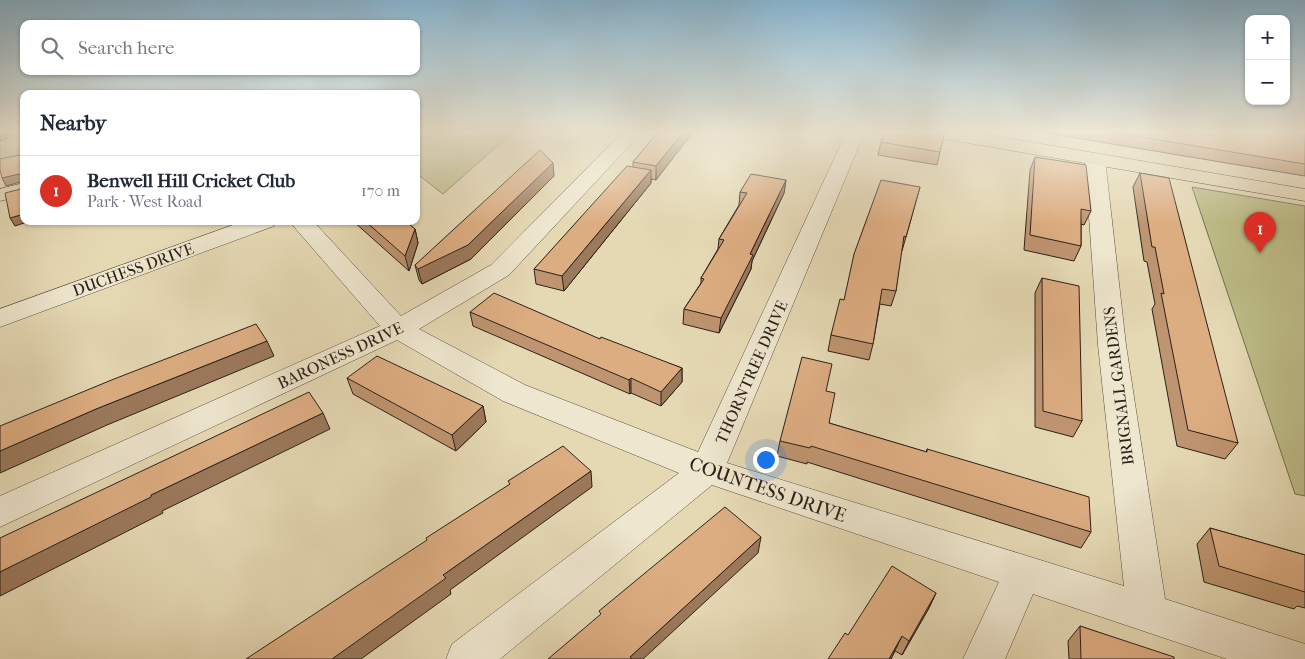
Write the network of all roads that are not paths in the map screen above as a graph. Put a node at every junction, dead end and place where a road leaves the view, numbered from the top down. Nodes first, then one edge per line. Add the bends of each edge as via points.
1 (604, 162) edge
2 (843, 162) edge
3 (1095, 162) edge
4 (1112, 162) edge
5 (20, 190) edge
6 (1305, 194) edge
7 (0, 195) edge
8 (255, 225) edge
9 (304, 225) edge
10 (0, 318) edge
11 (398, 329) junction
12 (708, 470) junction
13 (0, 512) edge
14 (1023, 572) junction
15 (1147, 613) junction
16 (467, 659) edge
17 (984, 659) edge
18 (1290, 659) edge

1 - 11 street, BARONESS DRIVE via 500,270
2 - 12 street, THORNTREE DRIVE
3 - 15 street, BRIGNALL GARDENS via 1112,346
4 - 6 main road
5 - 7 main road
8 - 10 street, DUCHESS DRIVE
9 - 11 street, COUNTESS DRIVE
11 - 12 street, COUNTESS DRIVE via 514,393
11 - 13 street, BARONESS DRIVE
12 - 14 street, COUNTESS DRIVE
12 - 16 street, THORNTREE DRIVE
14 - 15 street, COUNTESS DRIVE
14 - 17 street
15 - 18 street, COUNTESS DRIVE

